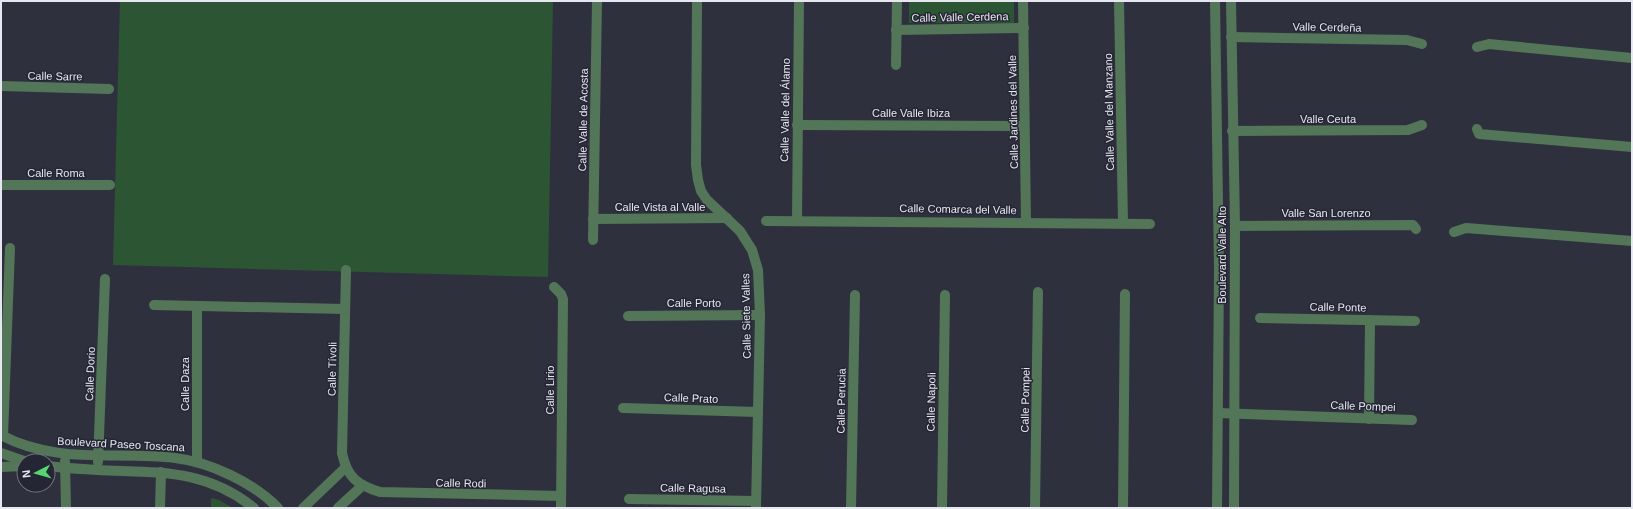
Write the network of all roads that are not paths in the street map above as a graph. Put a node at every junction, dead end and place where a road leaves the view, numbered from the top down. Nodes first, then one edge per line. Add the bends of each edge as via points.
1 (597, 1) edge
2 (697, 1) edge
3 (799, 1) edge
4 (897, 1) edge
5 (1023, 1) edge
6 (1119, 1) edge
7 (1215, 1) edge
8 (1231, 1) edge
9 (1024, 28) junction
10 (896, 30) junction
11 (1231, 37) junction
12 (1422, 44) dead end
13 (1477, 47) dead end
14 (1632, 58) edge
15 (896, 65) dead end
16 (1, 86) edge
17 (109, 89) dead end
18 (797, 125) junction
19 (1422, 125) dead end
20 (1024, 126) junction
21 (1476, 129) dead end
22 (1232, 131) junction
23 (1632, 147) edge
24 (1, 185) edge
25 (110, 185) dead end
26 (727, 218) junction
27 (593, 220) junction
28 (766, 220) dead end
29 (797, 220) junction
30 (1026, 222) junction
31 (1123, 223) junction
32 (1150, 224) dead end
33 (1235, 226) junction
34 (1416, 229) dead end
35 (1454, 232) dead end
36 (593, 240) dead end
37 (1632, 240) edge
38 (10, 248) dead end
39 (346, 270) dead end
40 (105, 279) dead end
41 (554, 287) dead end
42 (1038, 292) dead end
43 (1126, 294) dead end
44 (855, 295) dead end
45 (945, 295) dead end
46 (154, 305) dead end
47 (197, 306) junction
48 (345, 309) junction
49 (760, 315) junction
50 (628, 316) dead end
51 (1260, 318) dead end
52 (1370, 320) junction
53 (1415, 321) dead end
54 (623, 408) dead end
55 (758, 412) junction
56 (1218, 413) junction
57 (1235, 414) junction
58 (1369, 419) junction
59 (1412, 420) dead end
60 (2, 436) edge
61 (1, 453) edge
62 (64, 453) junction
63 (98, 456) junction
64 (16, 458) edge
65 (197, 461) junction
66 (16, 466) edge
67 (1, 467) edge
68 (56, 467) edge
69 (65, 468) junction
70 (345, 468) junction
71 (98, 470) junction
72 (161, 472) junction
73 (362, 486) junction
74 (561, 496) junction
75 (629, 499) dead end
76 (756, 505) edge
77 (66, 508) edge
78 (160, 508) edge
79 (254, 508) edge
80 (278, 508) edge
81 (303, 508) edge
82 (338, 508) edge
83 (561, 508) edge
84 (851, 508) edge
85 (942, 508) edge
86 (1036, 508) edge
87 (1123, 508) edge
88 (1217, 508) edge
89 (1234, 508) edge

1 - 27 street, Calle Valle de Acosta
2 - 26 street, Calle Siete Valles via 698,180 707,200
3 - 18 street, Calle Valle del Álamo
4 - 10 street
5 - 9 street, Calle Jardines del Valle
6 - 31 street, Calle Valle del Manzano
7 - 56 street, Boulevard Valle Alto via 1219,269
8 - 11 street, Boulevard Valle Alto
9 - 10 street, Calle Valle Cerdena
9 - 20 street, Calle Jardines del Valle
10 - 15 street
11 - 12 street, Valle Cerdeña via 1407,40
11 - 22 street, Boulevard Valle Alto
13 - 14 street via 1489,44
16 - 17 street, Calle Sarre
18 - 20 street, Calle Valle Ibiza
18 - 29 street, Calle Valle del Álamo
19 - 22 street, Valle Ceuta via 1408,130
20 - 30 street, Calle Jardines del Valle
21 - 23 street via 1479,134
22 - 33 street, Boulevard Valle Alto
24 - 25 street, Calle Roma
26 - 27 street, Calle Vista al Valle
26 - 49 street, Calle Siete Valles via 740,231 752,250 758,270
27 - 36 street, Calle Valle de Acosta
28 - 29 street, Calle Comarca del Valle
29 - 30 street, Calle Comarca del Valle
30 - 31 street, Calle Comarca del Valle
31 - 32 street, Calle Comarca del Valle
33 - 34 street, Valle San Lorenzo via 1413,224
33 - 57 street, Boulevard Valle Alto
35 - 37 street via 1466,228
38 - 60 street
39 - 48 street, Calle Tívoli
40 - 63 street, Calle Dorio
41 - 74 street, Calle Lirio via 562,299
42 - 86 street, Calle Pompei
43 - 87 street
44 - 84 street, Calle Perucia
45 - 85 street, Calle Napoli
46 - 47 street
47 - 48 street
47 - 65 street, Calle Daza
48 - 70 street, Calle Tívoli via 342,453
49 - 50 street, Calle Porto
49 - 55 street, Calle Siete Valles
51 - 52 street, Calle Ponte
52 - 53 street, Calle Ponte
52 - 58 street
54 - 55 street, Calle Prato
55 - 76 street, Calle Siete Valles
56 - 57 street, Calle Pompei
56 - 88 street, Boulevard Valle Alto
57 - 58 street, Calle Pompei
57 - 89 street, Boulevard Valle Alto
58 - 59 street, Calle Pompei
60 - 62 street, Boulevard Paseo Toscana via 41,451
61 - 64 street
62 - 63 street, Boulevard Paseo Toscana
62 - 69 street
63 - 65 street, Boulevard Paseo Toscana
63 - 71 street, Calle Dorio
65 - 80 street, Boulevard Paseo Toscana via 248,484
66 - 67 street
68 - 69 street
69 - 71 street
69 - 77 street
70 - 73 street
70 - 81 street
71 - 72 street
72 - 78 street
72 - 79 street via 195,478 217,486
73 - 74 street, Calle Rodi via 395,494
73 - 82 street
74 - 83 street, Calle Lirio
75 - 76 street, Calle Ragusa

